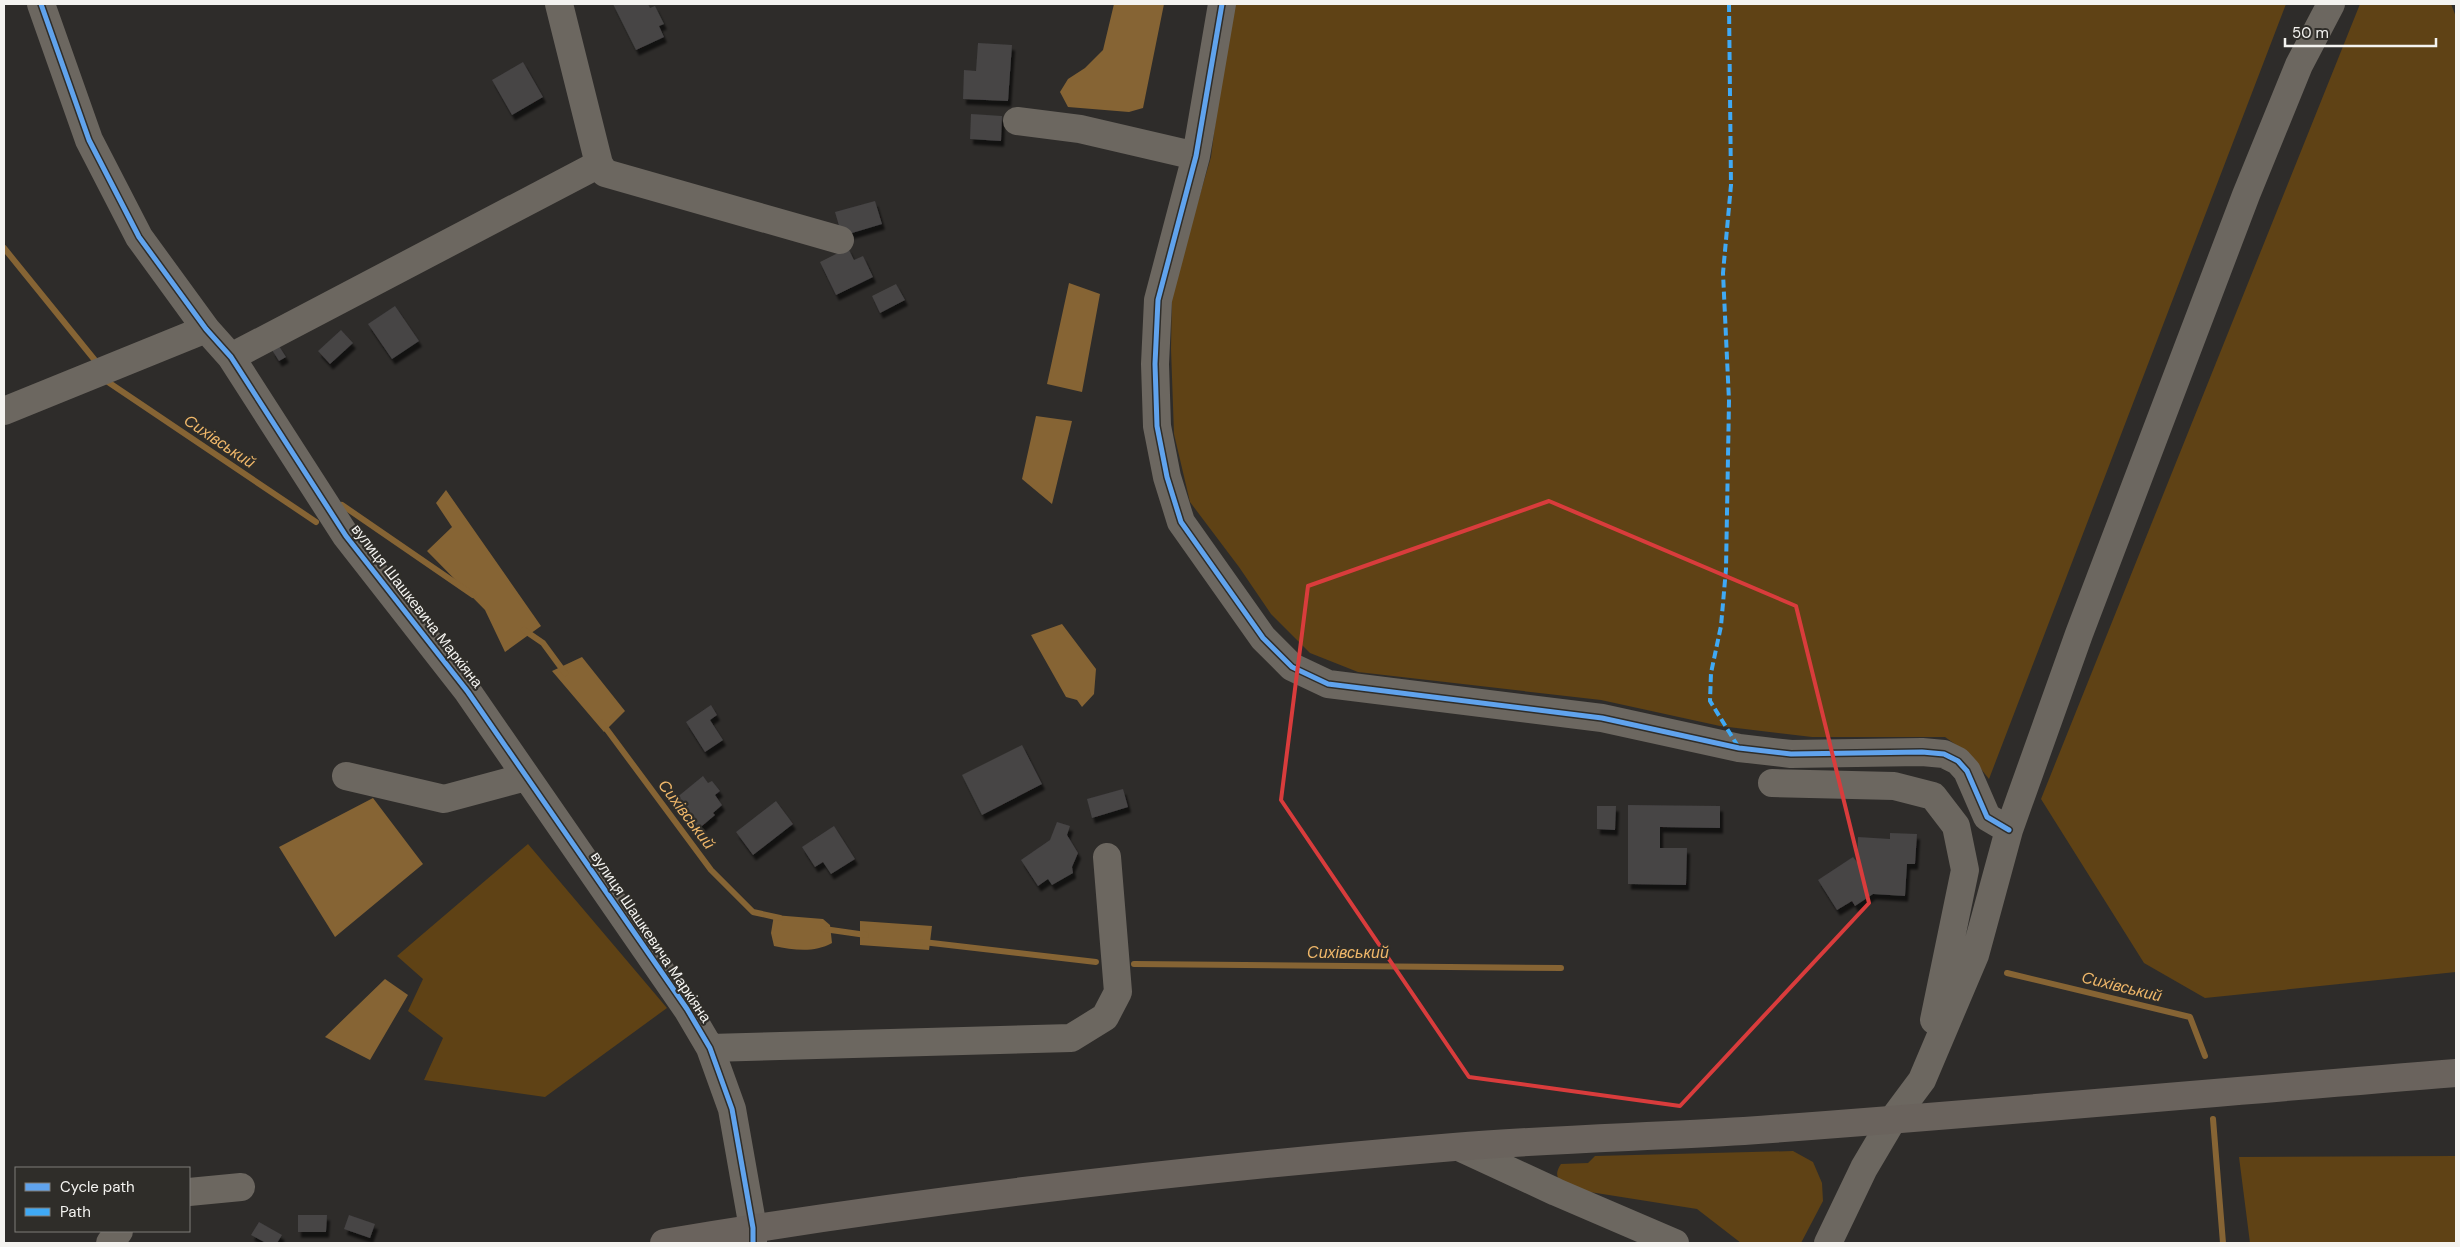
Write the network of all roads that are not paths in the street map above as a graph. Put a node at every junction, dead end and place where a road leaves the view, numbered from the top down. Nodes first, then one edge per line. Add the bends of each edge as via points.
1 (41, 4) edge
2 (559, 4) edge
3 (1222, 4) edge
4 (2331, 4) edge
5 (1017, 121) dead end
6 (1196, 156) junction
7 (599, 164) junction
8 (840, 240) dead end
9 (206, 329) junction
10 (231, 357) junction
11 (4, 411) edge
12 (346, 776) dead end
13 (526, 777) junction
14 (1772, 783) dead end
15 (2010, 830) junction
16 (1107, 857) dead end
17 (710, 1048) junction
18 (2456, 1073) edge
19 (1922, 1080) junction
20 (1893, 1119) junction
21 (1459, 1147) junction
22 (241, 1187) dead end
23 (190, 1192) edge
24 (118, 1232) edge
25 (753, 1236) edge
26 (110, 1243) edge
27 (664, 1243) edge
28 (1675, 1243) edge
29 (1828, 1243) edge

1 - 9 street, вулиця Шашкевича Маркіяна via 89,140 139,237
2 - 7 street
3 - 6 street
4 - 15 street via 2299,65 2246,195 2080,634
5 - 6 street via 1080,129
6 - 15 street via 1158,300 1157,426 1180,522 1263,638 1292,667 1328,684 1602,718 1739,748 1791,754 1944,754 1958,761 1967,771 1987,817
7 - 8 street via 605,173
7 - 10 street
9 - 10 street, вулиця Шашкевича Маркіяна
9 - 11 street
10 - 13 street, вулиця Шашкевича Маркіяна via 346,536 468,692
12 - 13 street via 444,799
13 - 17 street, вулиця Шашкевича Маркіяна via 687,1008
14 - 19 street via 1894,786 1933,796 1956,826 1965,870
15 - 19 street via 1975,955
16 - 17 street via 1118,992 1105,1017 1071,1038
17 - 25 street, вулиця Шашкевича Маркіяна via 732,1109
18 - 20 highway
19 - 20 street
20 - 21 highway
20 - 29 street via 1864,1168
21 - 25 highway via 1084,1182
21 - 28 street
22 - 23 street
24 - 26 street
25 - 27 highway

